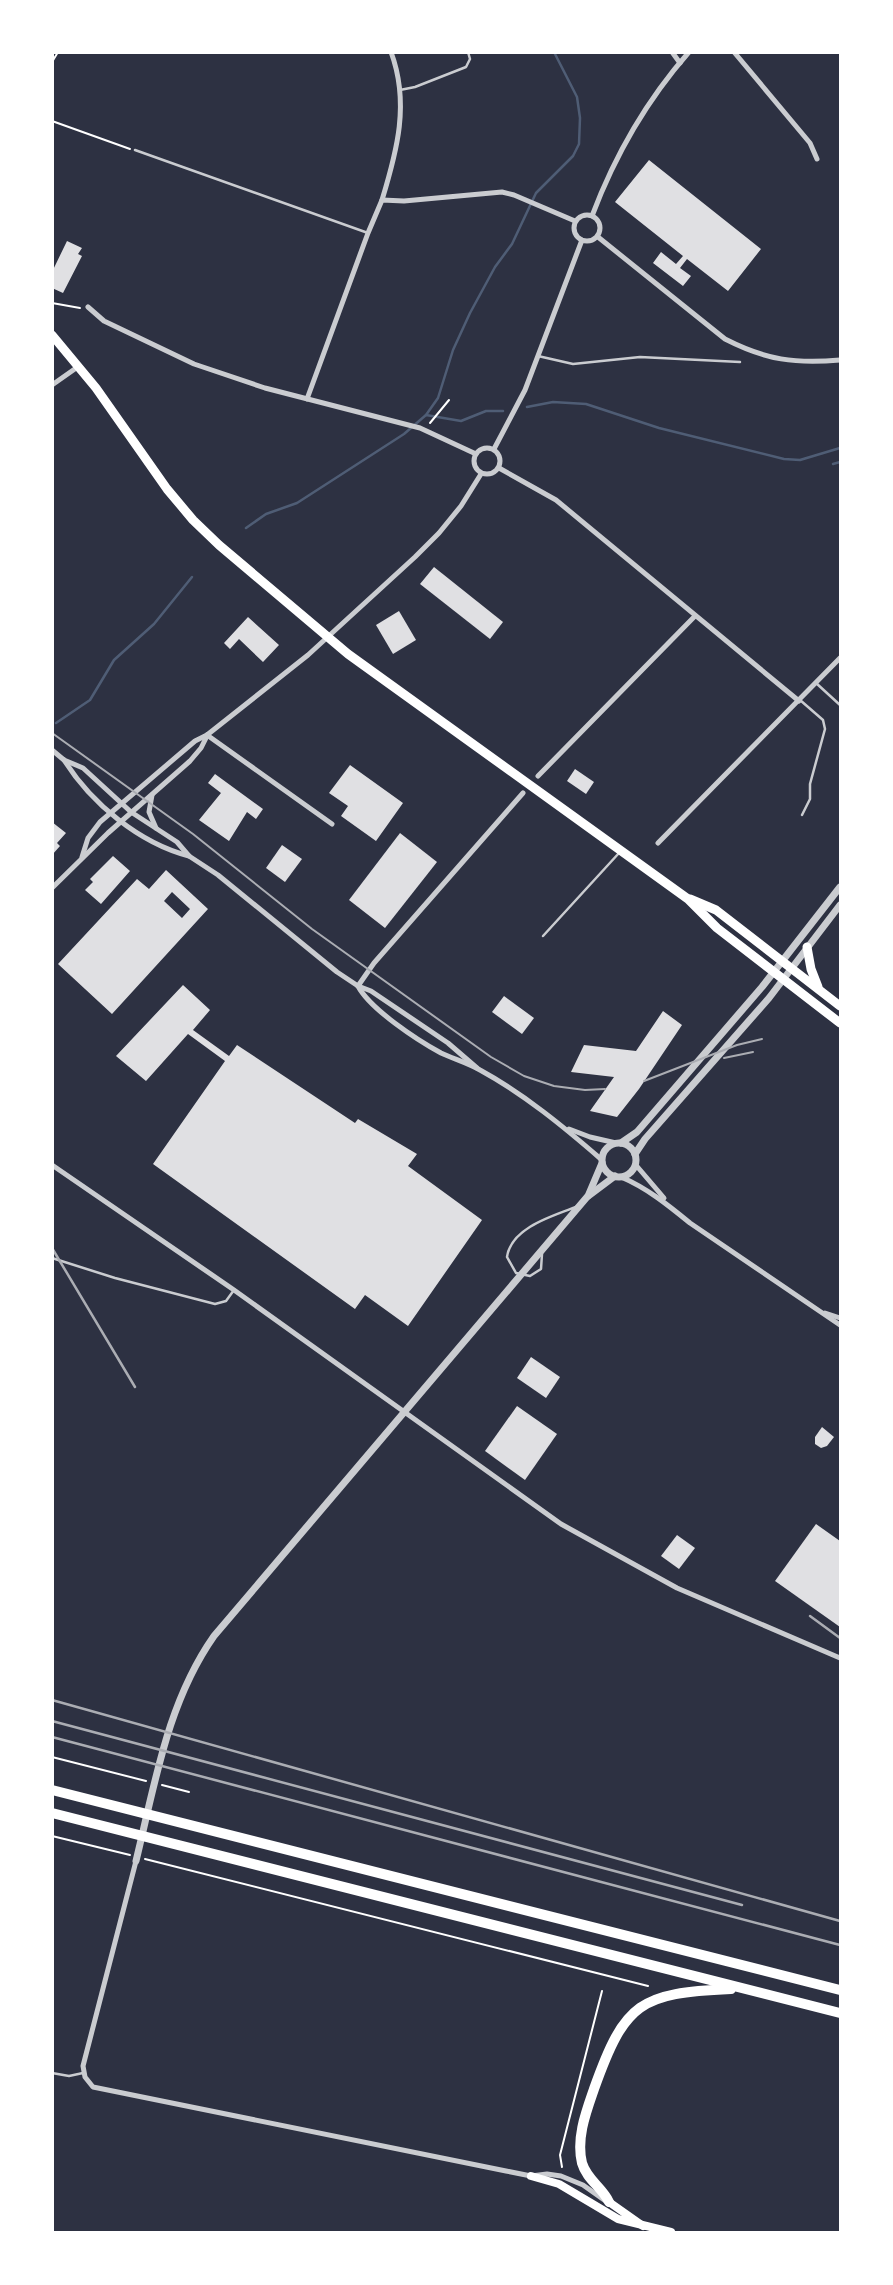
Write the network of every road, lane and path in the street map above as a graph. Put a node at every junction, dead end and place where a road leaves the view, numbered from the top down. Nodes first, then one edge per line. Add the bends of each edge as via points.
1 (58, 52) edge
2 (391, 52) edge
3 (468, 52) edge
4 (672, 52) edge
5 (689, 52) edge
6 (734, 52) edge
7 (52, 62) edge
8 (680, 63) junction
9 (400, 90) junction
10 (52, 121) edge
11 (135, 150) joint
12 (817, 159) dead end
13 (382, 200) junction
14 (592, 216) junction
15 (575, 221) junction
16 (368, 233) junction
17 (598, 237) junction
18 (582, 240) junction
19 (52, 303) edge
20 (88, 307) joint
21 (52, 335) edge
22 (538, 356) junction
23 (841, 360) edge
24 (740, 362) dead end
25 (79, 366) junction
26 (52, 385) edge
27 (307, 399) junction
28 (449, 400) dead end
29 (431, 421) dead end
30 (494, 449) junction
31 (476, 454) junction
32 (499, 468) junction
33 (481, 474) junction
34 (695, 615) junction
35 (327, 637) junction
36 (841, 658) edge
37 (816, 683) junction
38 (799, 701) junction
39 (841, 705) edge
40 (207, 735) junction
41 (52, 750) edge
42 (64, 760) junction
43 (538, 776) dead end
44 (154, 792) junction
45 (523, 793) dead end
46 (121, 803) junction
47 (131, 811) junction
48 (111, 812) junction
49 (802, 815) dead end
50 (121, 821) junction
51 (332, 824) dead end
52 (157, 830) junction
53 (658, 843) dead end
54 (621, 851) junction
55 (189, 856) junction
56 (82, 857) junction
57 (841, 887) edge
58 (52, 888) edge
59 (688, 899) junction
60 (841, 905) edge
61 (542, 936) dead end
62 (807, 947) junction
63 (787, 964) junction
64 (774, 972) junction
65 (783, 979) junction
66 (358, 986) junction
67 (819, 989) junction
68 (841, 1006) edge
69 (841, 1023) edge
70 (699, 1060) junction
71 (477, 1068) junction
72 (698, 1078) junction
73 (563, 1127) junction
74 (618, 1143) junction
75 (635, 1154) junction
76 (602, 1162) junction
77 (635, 1164) junction
78 (52, 1165) edge
79 (618, 1177) junction
80 (587, 1197) junction
81 (668, 1204) junction
82 (580, 1206) junction
83 (52, 1258) edge
84 (520, 1275) junction
85 (234, 1290) junction
86 (838, 1320) edge
87 (841, 1658) edge
88 (52, 1757) edge
89 (149, 1782) dead end
90 (162, 1785) dead end
91 (52, 1790) edge
92 (189, 1792) dead end
93 (52, 1813) edge
94 (52, 1836) edge
95 (136, 1861) joint
96 (648, 1986) dead end
97 (744, 1988) junction
98 (841, 1990) edge
99 (602, 1991) dead end
100 (841, 2013) edge
101 (52, 2073) edge
102 (83, 2073) junction
103 (531, 2176) junction
104 (566, 2178) junction
105 (609, 2202) junction
106 (643, 2226) junction
107 (671, 2232) edge

1 - 7 path
2 - 9 street
3 - 9 lane via 466,67
4 - 8 street
5 - 8 street
6 - 12 street via 810,143
8 - 14 street via 631,130
9 - 13 street via 395,160
10 - 11 path
11 - 16 lane
13 - 15 street via 502,192
13 - 16 street
14 - 15 street
14 - 17 street via 600,225
15 - 18 street via 574,232
16 - 27 street
17 - 18 street
17 - 23 street via 725,339 779,360
18 - 22 street
19 - 20 path
20 - 27 street via 104,321 194,364
21 - 25 main road
22 - 24 lane via 573,364 640,357
22 - 30 street
25 - 26 street
25 - 35 main road via 193,520
27 - 31 street via 411,425
28 - 29 path
30 - 31 street
30 - 32 street
31 - 33 street via 475,467
32 - 33 street
32 - 34 street via 556,500
33 - 35 street via 439,533
34 - 38 street
34 - 43 street
35 - 40 street
35 - 54 main road
36 - 37 street
37 - 38 street
37 - 39 lane
38 - 49 lane via 823,720 825,729 810,799
38 - 53 street
40 - 44 street via 190,761
40 - 46 street
40 - 51 street
41 - 42 street
42 - 46 street via 83,768
42 - 48 street
44 - 47 street
44 - 52 street via 149,811
45 - 66 street
46 - 47 street
46 - 48 street
47 - 50 street
47 - 52 street
48 - 50 street
48 - 56 street via 88,838
50 - 55 street via 169,851
50 - 56 street
52 - 55 street
54 - 59 main road
54 - 61 lane
55 - 66 street
56 - 58 street
57 - 63 street
59 - 63 main road via 716,910
59 - 64 main road
60 - 62 street
62 - 63 street
62 - 67 main road
63 - 64 street
63 - 65 street
63 - 67 main road
64 - 65 main road
64 - 70 street
65 - 69 main road
65 - 72 street
66 - 71 street via 448,1043
66 - 71 street via 370,1004 424,1042
67 - 68 main road
70 - 72 street
70 - 74 street via 637,1132
71 - 73 street
72 - 75 street
73 - 74 street
73 - 76 street
74 - 75 street
74 - 76 street via 607,1147
75 - 77 street
76 - 79 street
76 - 80 street
77 - 79 street via 630,1173
77 - 81 street
78 - 85 street
79 - 80 street
79 - 81 street
80 - 82 street
81 - 86 street via 818,1311
82 - 84 street
82 - 84 lane via 517,1236 507,1257
83 - 85 lane via 215,1304 226,1301
84 - 95 street via 202,1653 172,1720
85 - 87 street via 561,1524 677,1588
88 - 89 path
90 - 92 path
91 - 98 highway
93 - 97 highway
94 - 96 path
95 - 102 street
97 - 100 highway
97 - 105 highway via 664,1995 633,2014 617,2034 581,2138 585,2171
99 - 104 path via 559,2160
101 - 102 lane
102 - 103 street via 93,2087
103 - 104 street
103 - 106 main road via 559,2184 618,2219
104 - 105 street
105 - 106 main road
106 - 107 main road

